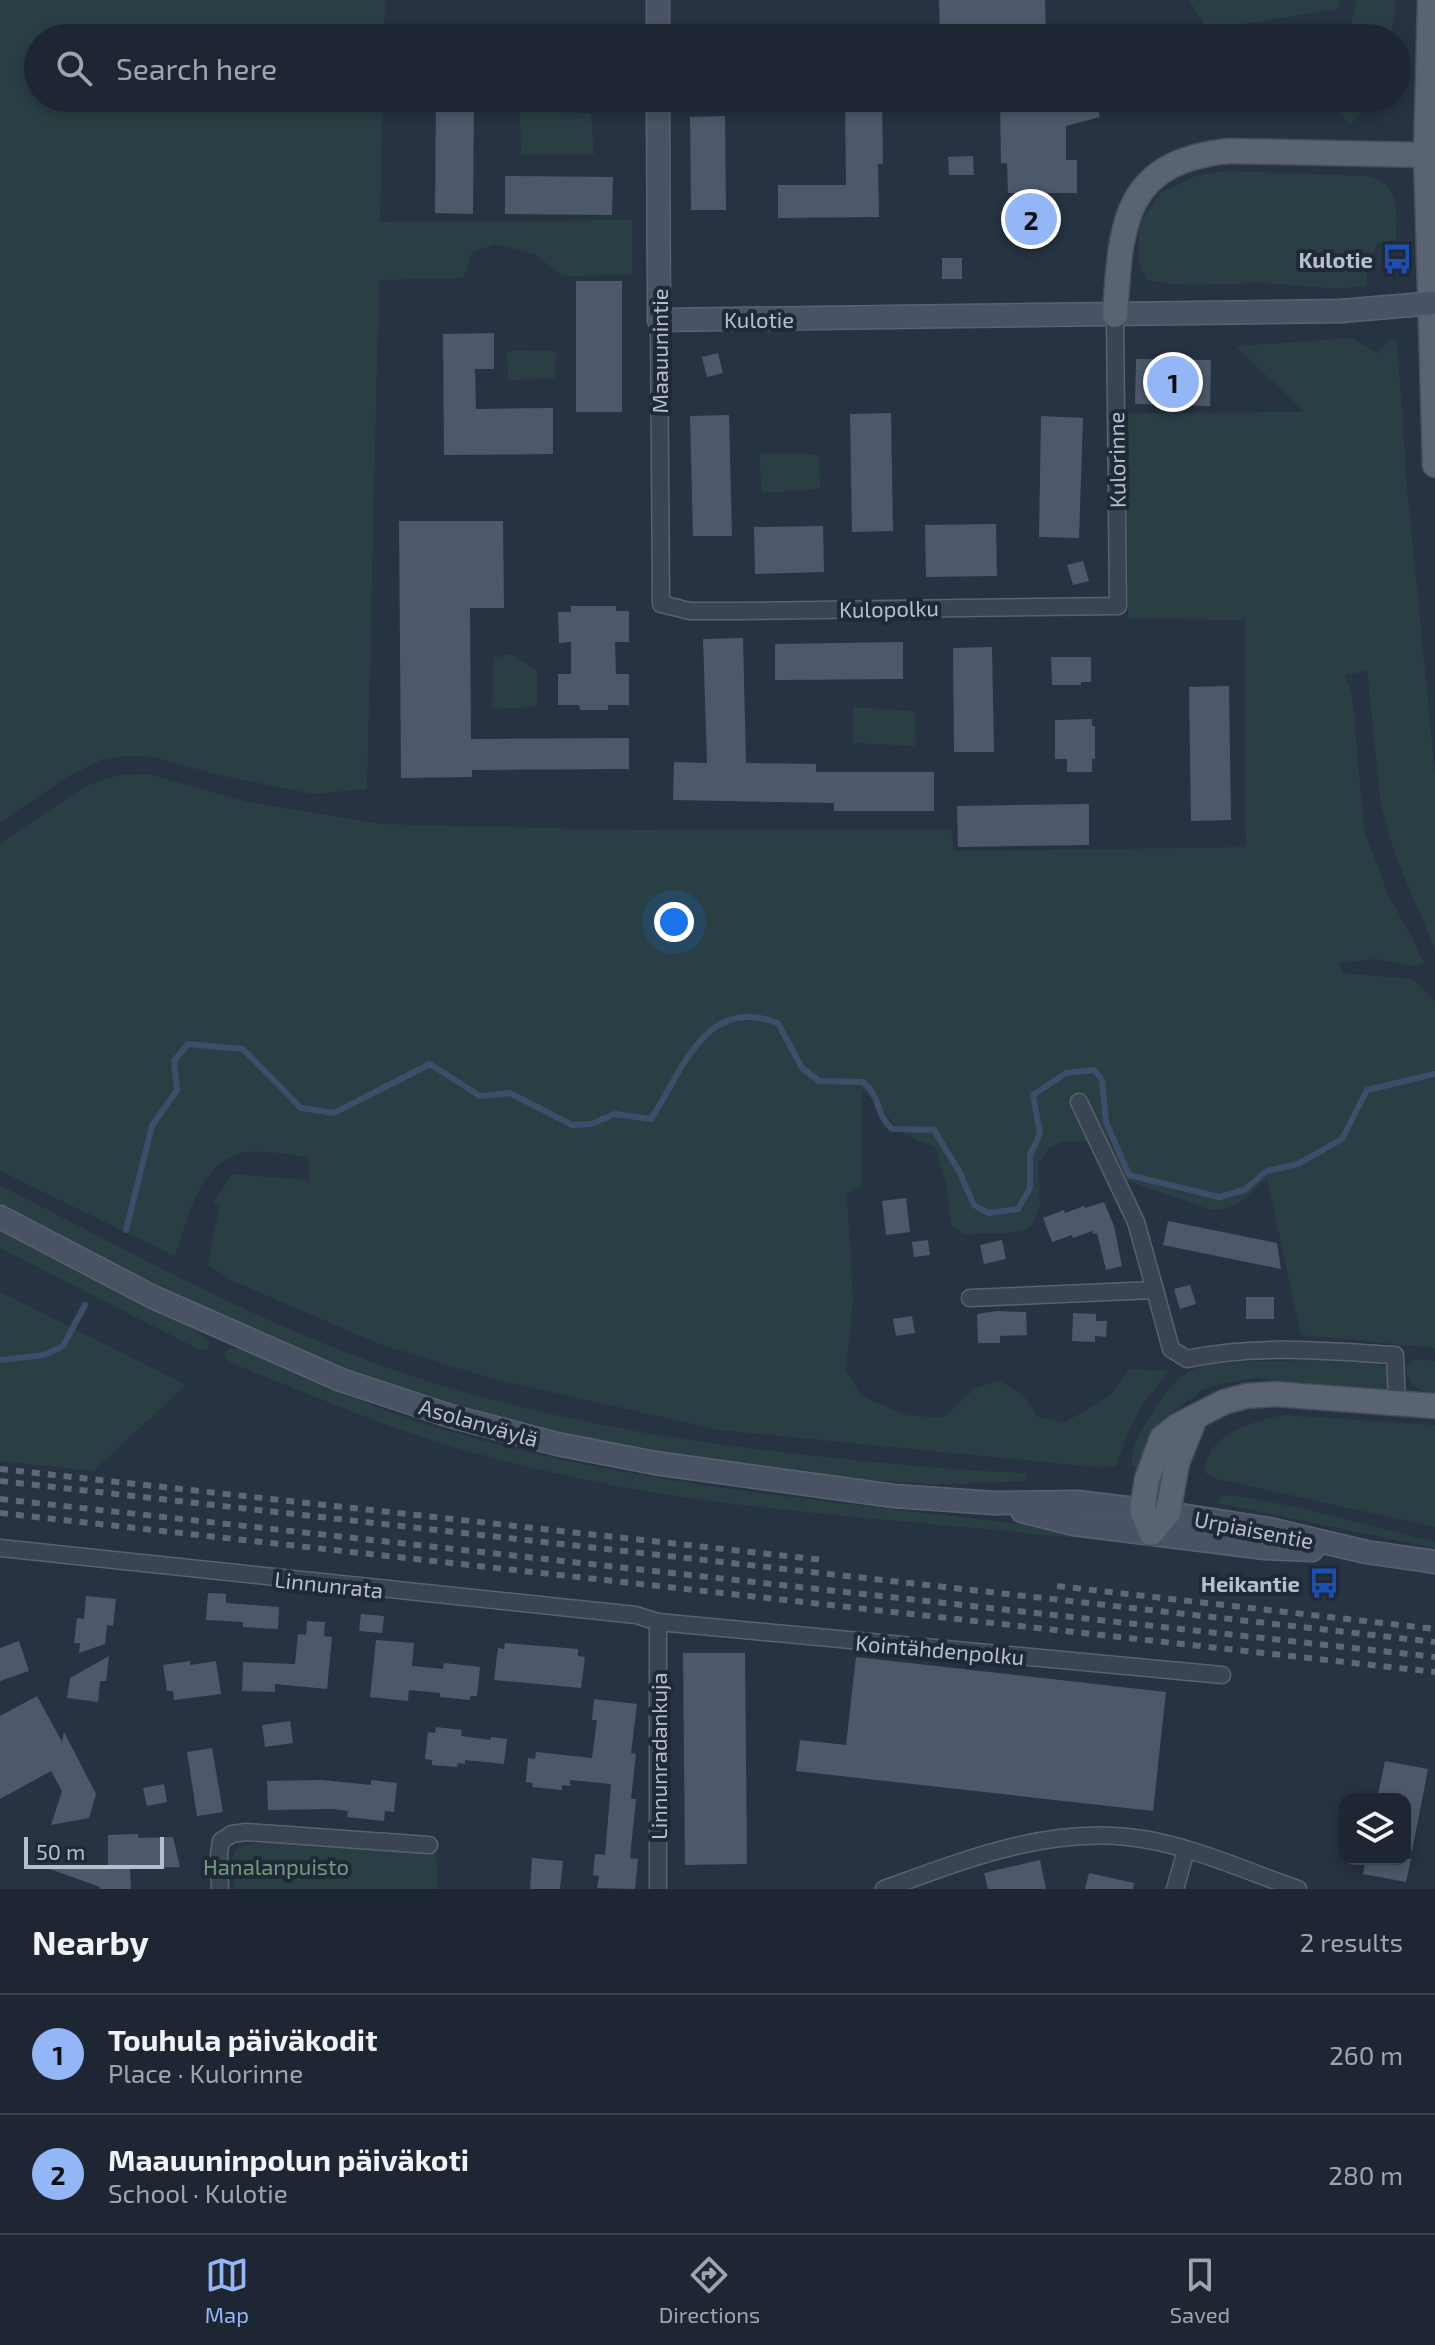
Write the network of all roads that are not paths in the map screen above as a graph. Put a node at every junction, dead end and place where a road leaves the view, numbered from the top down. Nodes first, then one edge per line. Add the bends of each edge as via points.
1 (658, 0) edge
2 (1430, 0) edge
3 (658, 24) edge
4 (658, 112) edge
5 (1426, 155) junction
6 (1435, 303) edge
7 (1115, 315) junction
8 (659, 320) junction
9 (1435, 465) edge
10 (661, 604) joint
11 (1118, 606) joint
12 (1079, 1102) dead end
13 (0, 1217) edge
14 (1155, 1290) junction
15 (970, 1298) dead end
16 (1397, 1403) junction
17 (1435, 1406) edge
18 (1195, 1418) junction
19 (994, 1503) junction
20 (1142, 1510) junction
21 (1168, 1513) junction
22 (1151, 1533) junction
23 (0, 1548) edge
24 (1366, 1552) junction
25 (1435, 1562) edge
26 (658, 1622) junction
27 (1222, 1675) dead end
28 (429, 1845) dead end
29 (1186, 1850) junction
30 (220, 1889) edge
31 (658, 1889) edge
32 (884, 1889) edge
33 (1175, 1889) edge
34 (1298, 1889) edge

1 - 3 main road
2 - 5 main road
4 - 8 main road, Maauunintie
5 - 7 main road via 1229,151 1202,154 1161,170 1133,204 1127,220
5 - 9 main road
6 - 7 main road, Kulotie, bridge via 1341,311
7 - 8 main road, Kulotie
7 - 11 street, Kulorinne
8 - 10 street, Maauunintie
10 - 11 street, Kulopolku via 690,611
12 - 14 street via 1136,1222
13 - 19 main road, Asolanväylä via 230,1333 341,1380 450,1416 655,1463 894,1496
14 - 15 street
14 - 16 street via 1171,1349 1178,1355 1187,1359 1295,1349 1395,1355
16 - 17 main road
16 - 18 main road via 1246,1396
18 - 20 main road via 1162,1438
18 - 21 main road via 1177,1463
19 - 20 main road, Asolanväylä via 1078,1502
19 - 22 main road, Asolanväylä via 1074,1524
20 - 21 main road, Urpiaisentie
20 - 22 main road
21 - 22 main road
21 - 24 main road, Urpiaisentie
22 - 24 main road, Urpiaisentie via 1265,1548
23 - 26 street, Linnunrata via 636,1615
24 - 25 main road, Urpiaisentie
26 - 27 street, Kointähdenpolku
26 - 31 street, Linnunradankuja
28 - 30 street via 232,1834 221,1841
29 - 32 street via 1129,1837 1033,1841
29 - 33 street
29 - 34 street

